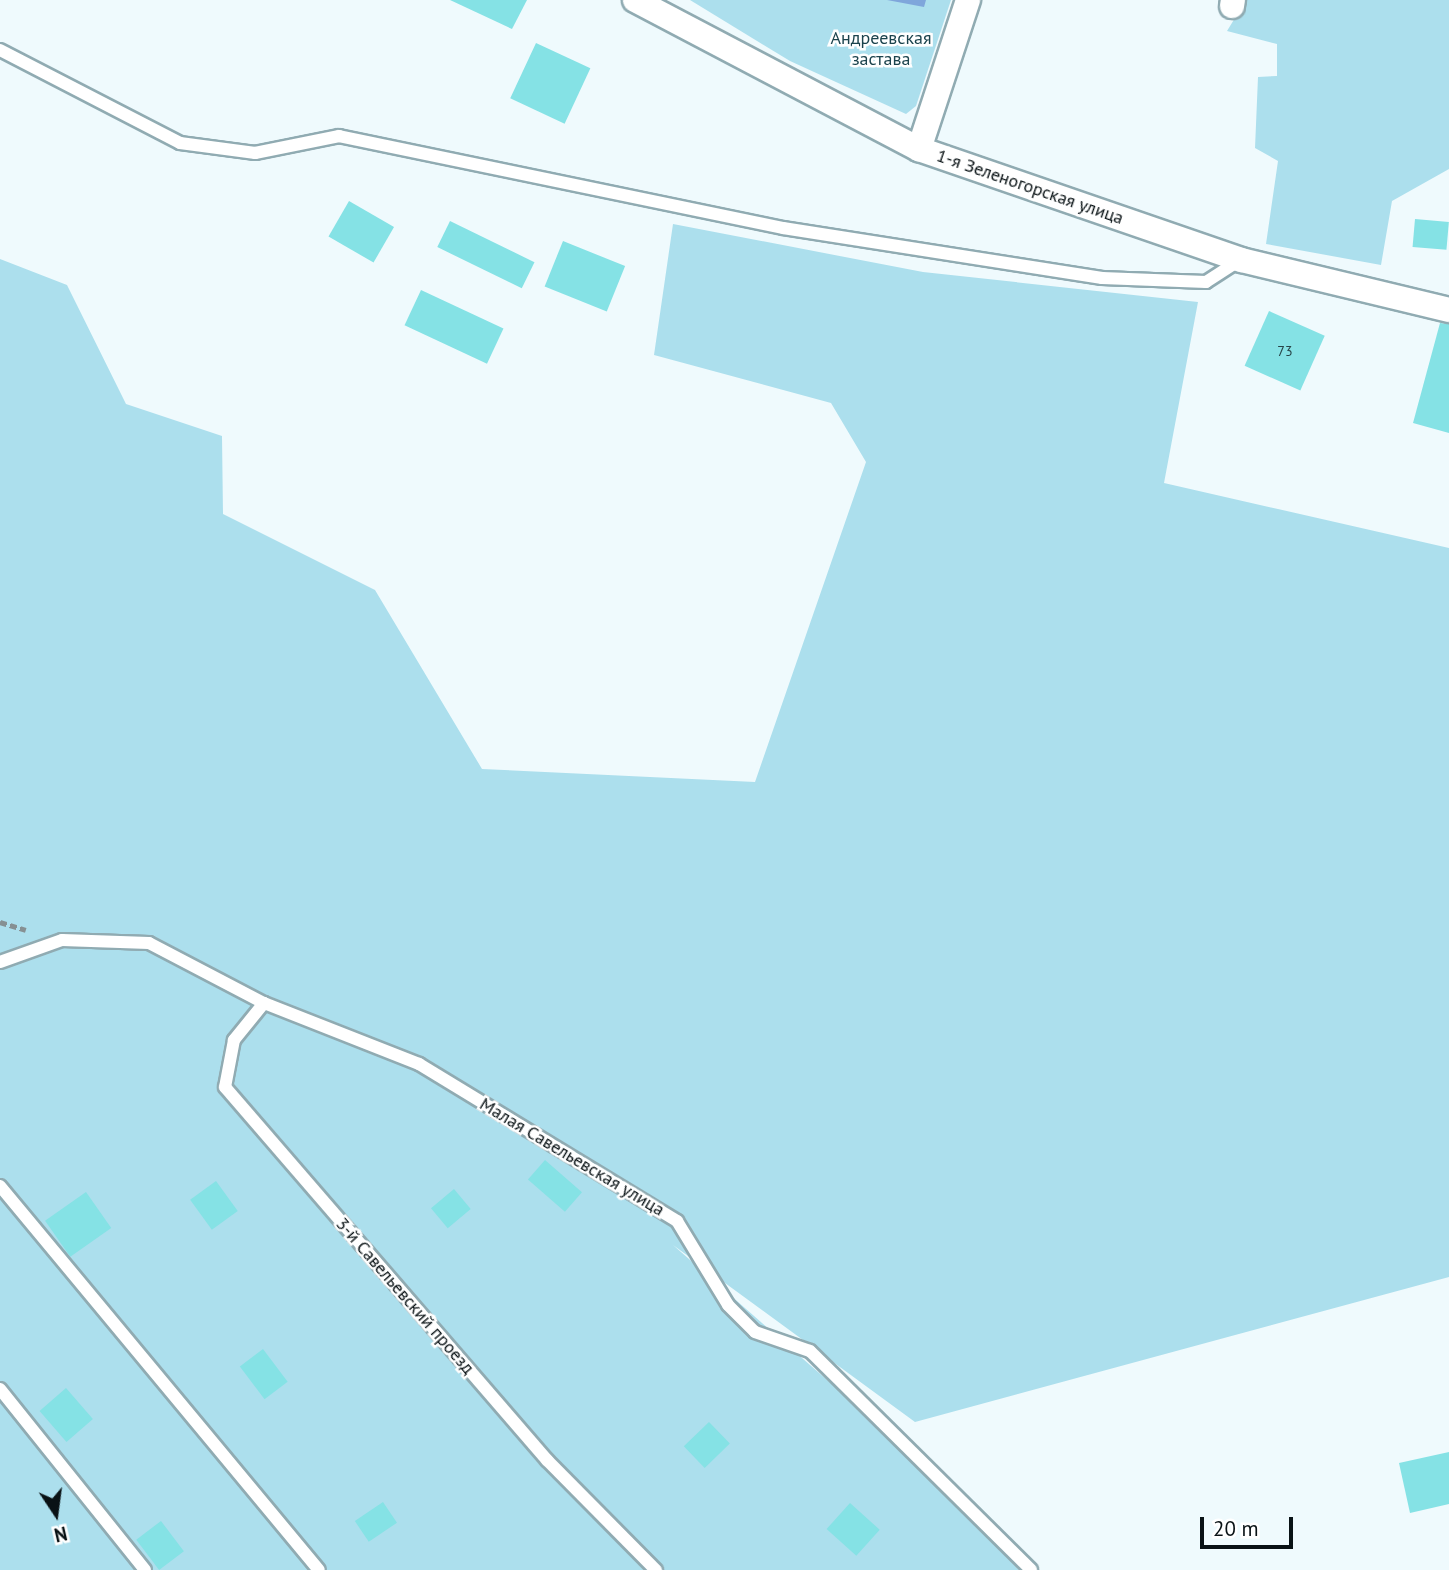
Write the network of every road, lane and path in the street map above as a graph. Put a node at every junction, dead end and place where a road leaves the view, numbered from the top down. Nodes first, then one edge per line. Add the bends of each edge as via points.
1 (635, 0) edge
2 (968, 0) edge
3 (0, 50) edge
4 (919, 149) junction
5 (1241, 260) junction
6 (1449, 310) edge
7 (0, 962) edge
8 (264, 1003) junction
9 (0, 1186) edge
10 (0, 1390) edge
11 (145, 1570) edge
12 (319, 1570) edge
13 (656, 1570) edge
14 (1031, 1570) edge

1 - 4 street, 1-я Зеленогорская улица
2 - 4 street
3 - 5 lane via 180,143 255,153 339,136 783,228 1102,278 1206,282
4 - 5 street, 1-я Зеленогорская улица
5 - 6 street, 1-я Зеленогорская улица
7 - 8 lane, Малая Савельевская улица via 62,940 149,943
8 - 13 lane, 3-й Савельевский проезд via 234,1040 225,1087 547,1460
8 - 14 lane, Малая Савельевская улица via 419,1064 677,1222 728,1305 755,1332 810,1351
9 - 12 lane
10 - 11 lane

